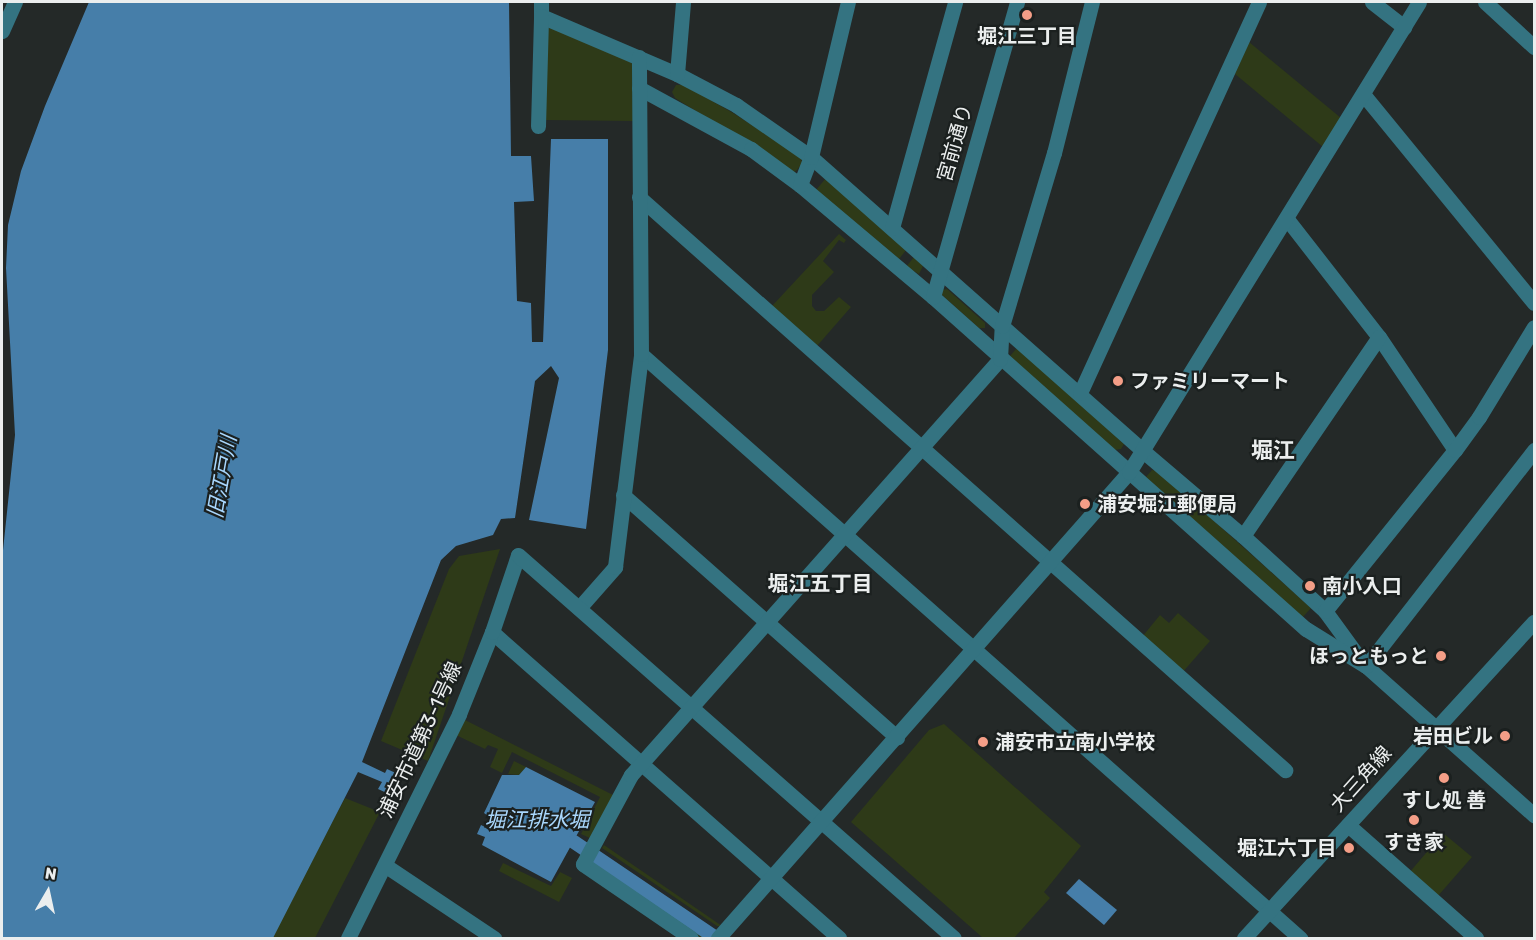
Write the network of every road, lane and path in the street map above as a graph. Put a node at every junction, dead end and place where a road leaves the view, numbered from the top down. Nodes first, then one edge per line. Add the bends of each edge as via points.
1 (15, 2) edge
2 (683, 2) edge
3 (848, 2) edge
4 (955, 2) edge
5 (1017, 2) edge
6 (1092, 2) edge
7 (1259, 2) edge
8 (1372, 2) edge
9 (1419, 2) edge
10 (1485, 2) edge
11 (541, 9) edge
12 (1404, 27) junction
13 (2, 31) edge
14 (1534, 48) edge
15 (639, 57) junction
16 (677, 74) junction
17 (639, 88) junction
18 (1363, 94) junction
19 (538, 126) dead end
20 (811, 157) junction
21 (801, 185) junction
22 (639, 197) junction
23 (1287, 219) junction
24 (892, 228) junction
25 (940, 272) junction
26 (933, 297) junction
27 (1534, 303) edge
28 (1002, 326) junction
29 (1534, 327) edge
30 (1379, 337) junction
31 (641, 354) junction
32 (1000, 359) junction
33 (1080, 393) junction
34 (922, 447) junction
35 (1455, 450) junction
36 (1534, 450) edge
37 (1143, 451) junction
38 (1129, 472) junction
39 (623, 495) junction
40 (845, 534) junction
41 (1243, 536) junction
42 (1051, 562) junction
43 (579, 608) junction
44 (1325, 610) junction
45 (767, 622) junction
46 (1534, 622) edge
47 (492, 632) junction
48 (974, 647) junction
49 (1366, 666) junction
50 (692, 708) junction
51 (1436, 727) junction
52 (897, 736) junction
53 (641, 764) junction
54 (1285, 770) dead end
55 (1534, 815) edge
56 (820, 822) junction
57 (1348, 825) junction
58 (386, 866) junction
59 (770, 878) junction
60 (1269, 911) junction
61 (721, 934) edge
62 (348, 939) edge
63 (494, 939) edge
64 (692, 939) edge
65 (839, 939) edge
66 (954, 939) edge
67 (1244, 939) edge
68 (1300, 939) edge
69 (1476, 939) edge

1 - 13 street
2 - 16 street
3 - 20 street
4 - 24 street
5 - 25 street, 宮前通り
6 - 28 street via 1054,153
7 - 33 street
8 - 12 street
9 - 12 street
10 - 14 street
11 - 15 street
11 - 19 street
12 - 18 street
15 - 16 street
15 - 17 street
16 - 20 street via 736,105
17 - 21 street via 751,149
17 - 22 street
18 - 23 street
18 - 27 street
20 - 21 street
20 - 24 street
21 - 26 street
22 - 31 street
22 - 34 street
23 - 30 street
23 - 37 street
24 - 25 street
25 - 26 street, 宮前通り
25 - 28 street
26 - 32 street
28 - 32 street
28 - 33 street
29 - 35 street
30 - 35 street
30 - 41 street
31 - 39 street
31 - 40 street
32 - 34 street
32 - 38 street
33 - 37 street
34 - 40 street
34 - 42 street
35 - 44 street
36 - 49 street
37 - 38 street
37 - 41 street
38 - 42 street
38 - 49 street via 1306,629
39 - 43 street via 615,567
39 - 45 street
40 - 45 street
40 - 48 street
41 - 44 street
42 - 48 street
42 - 54 street
43 - 47 street, 浦安市道第3-1号線 via 518,555
43 - 50 street
44 - 49 street
45 - 50 street
45 - 52 street
46 - 51 street, 大三角線
47 - 53 street
47 - 58 street, 浦安市道第3-1号線 via 459,714
48 - 52 street
48 - 60 street
49 - 51 street
50 - 53 street
50 - 56 street
51 - 55 street
51 - 57 street, 大三角線
52 - 56 street
53 - 59 street
53 - 64 street via 631,775 583,864
56 - 59 street
56 - 66 street
57 - 60 street, 大三角線
57 - 69 street
58 - 62 street, 浦安市道第3-1号線
58 - 63 street
59 - 61 street
59 - 65 street
60 - 67 street, 大三角線
60 - 68 street

